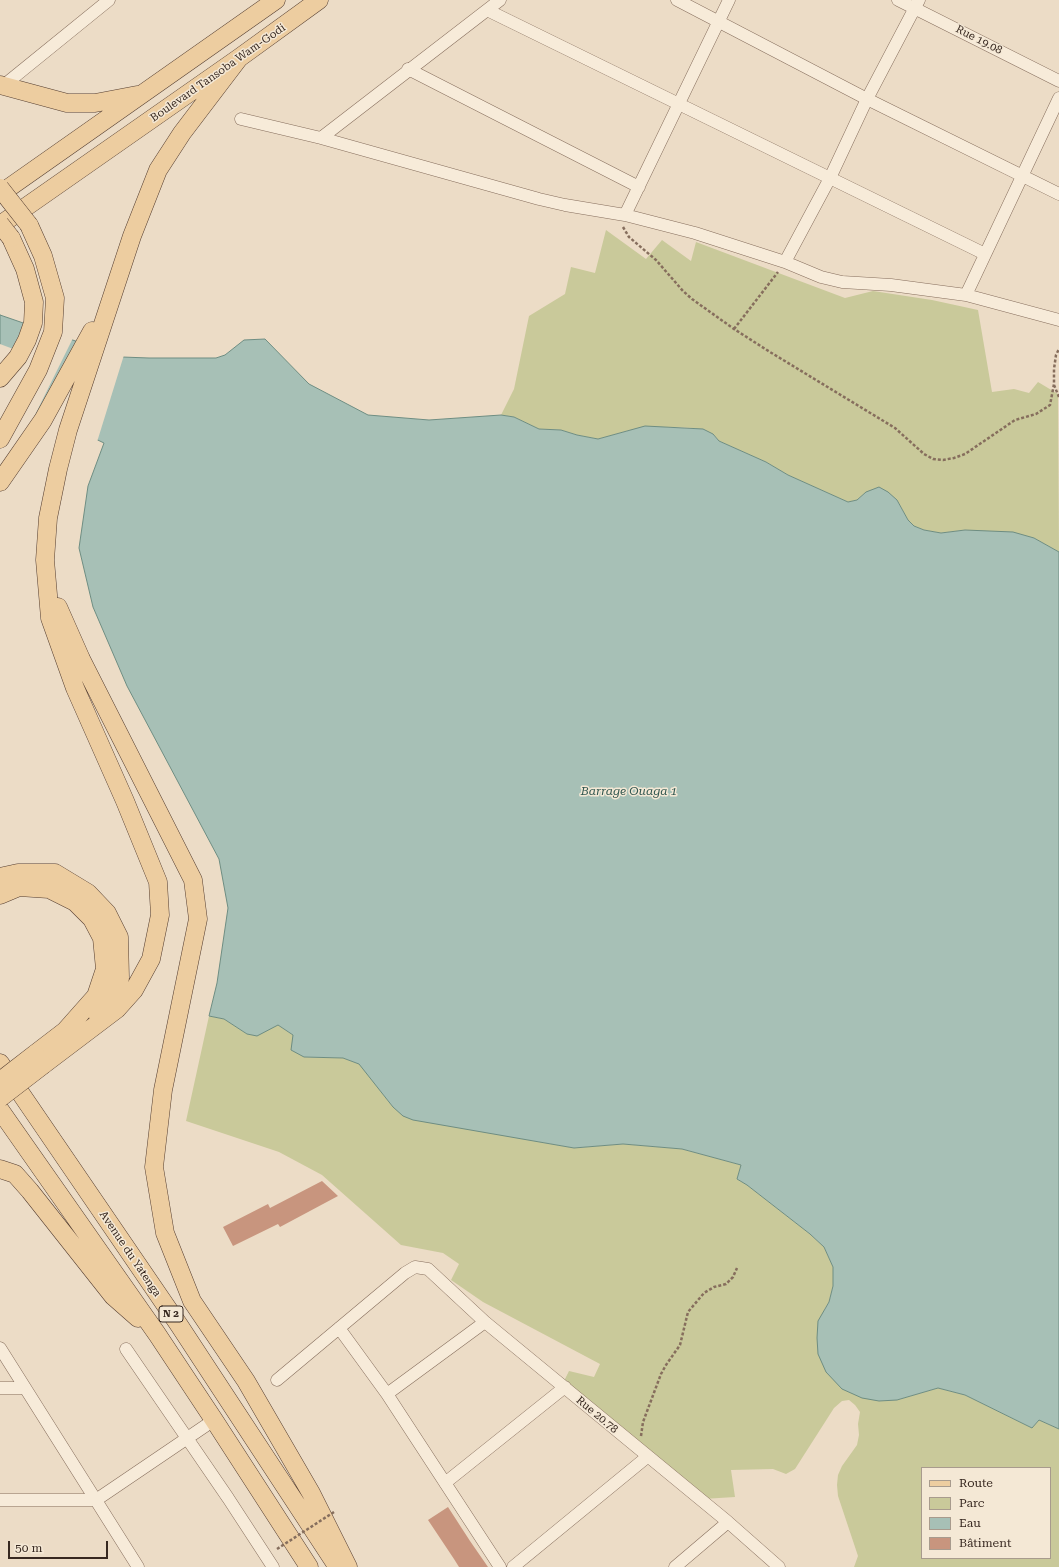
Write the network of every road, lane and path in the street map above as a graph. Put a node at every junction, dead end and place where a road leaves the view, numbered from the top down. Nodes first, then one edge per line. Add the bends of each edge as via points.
1 (109, 0) edge
2 (276, 0) edge
3 (319, 0) edge
4 (500, 0) edge
5 (677, 0) edge
6 (729, 0) edge
7 (898, 0) edge
8 (916, 4) edge
9 (487, 10) junction
10 (718, 22) junction
11 (239, 58) junction
12 (408, 69) junction
13 (1059, 81) edge
14 (2, 85) edge
15 (144, 93) junction
16 (1059, 98) edge
17 (868, 99) junction
18 (679, 104) junction
19 (241, 119) dead end
20 (321, 138) junction
21 (53, 156) junction
22 (1022, 176) junction
23 (830, 178) junction
24 (0, 180) edge
25 (639, 187) junction
26 (0, 188) edge
27 (0, 194) edge
28 (1059, 194) edge
29 (625, 214) junction
30 (4, 229) edge
31 (985, 254) junction
32 (785, 262) junction
33 (966, 295) junction
34 (1059, 320) edge
35 (734, 329) junction
36 (90, 345) junction
37 (1059, 349) edge
38 (0, 378) edge
39 (1054, 384) junction
40 (1059, 397) edge
41 (0, 439) edge
42 (0, 482) edge
43 (45, 560) junction
44 (0, 877) edge
45 (0, 895) edge
46 (82, 1036) junction
47 (39, 1059) junction
48 (0, 1063) edge
49 (0, 1081) edge
50 (0, 1098) edge
51 (0, 1110) edge
52 (0, 1169) edge
53 (737, 1268) dead end
54 (484, 1322) junction
55 (339, 1328) junction
56 (157, 1334) junction
57 (0, 1348) edge
58 (126, 1349) dead end
59 (277, 1380) dead end
60 (565, 1387) junction
61 (0, 1388) edge
62 (25, 1388) junction
63 (387, 1394) junction
64 (214, 1420) junction
65 (187, 1439) junction
66 (637, 1448) junction
67 (647, 1457) junction
68 (445, 1483) junction
69 (0, 1500) edge
70 (96, 1500) junction
71 (334, 1512) dead end
72 (728, 1522) junction
73 (277, 1549) dead end
74 (138, 1567) edge
75 (273, 1567) edge
76 (309, 1567) edge
77 (337, 1567) edge
78 (348, 1567) edge
79 (500, 1567) edge
80 (513, 1567) edge
81 (675, 1567) edge
82 (779, 1567) edge

1 - 14 street
2 - 15 main road
3 - 11 main road, Boulevard Tansoba Wam-Godi
4 - 9 street
5 - 10 street
6 - 10 street
7 - 8 street, Rue 19.08
8 - 13 street, Rue 19.08
8 - 17 street
9 - 12 street
9 - 18 street
10 - 17 street
10 - 18 street
11 - 30 main road, Boulevard Tansoba Wam-Godi via 116,145
11 - 36 main road via 182,133 158,170 113,292
12 - 20 street
12 - 25 street
14 - 15 main road via 68,103 95,103
15 - 21 main road
16 - 22 street
17 - 22 street
17 - 23 street
18 - 23 street
18 - 25 street
19 - 20 street
20 - 29 street via 539,199
21 - 24 main road
21 - 27 main road
22 - 28 street
22 - 31 street
23 - 31 street
23 - 32 street
25 - 29 street
26 - 41 main road, bridge via 30,225 56,298 54,332 38,370
29 - 32 street
29 - 35 path via 623,226 629,236 656,260 683,291
30 - 38 main road via 25,269 34,302 33,323 26,340 18,357
31 - 33 street
32 - 33 street via 821,277 842,282 891,285
32 - 35 path
33 - 34 street
35 - 39 path via 895,428 924,454 934,459 943,460 965,454 1015,420 1042,411 1050,405
36 - 42 main road
36 - 43 main road via 58,469 48,518
37 - 39 path via 1056,355
39 - 40 path
43 - 46 main road via 50,618 75,688 158,882 160,915 151,959 134,990 117,1008
43 - 78 main road via 60,614 78,653 193,880 198,919 163,1090 154,1167 165,1234 192,1301 246,1381 311,1493
44 - 46 main road via 18,873 55,873 88,893 107,913 119,937 120,978 108,1003
45 - 47 main road via 19,887 49,889 75,902 92,919 102,938 105,969 96,996
46 - 47 main road
47 - 49 main road, bridge
47 - 50 main road, bridge
48 - 77 main road, Avenue du Yatenga / N 2 via 179,1325
51 - 56 main road, Avenue du Yatenga / N 2
52 - 56 main road via 15,1174 112,1296
53 - 66 path via 726,1284 704,1293 688,1312 680,1345 661,1374 643,1422
54 - 55 street, Rue 20.78 via 428,1269 415,1266
54 - 60 street, Rue 20.78
54 - 63 street
55 - 59 street
55 - 63 street
56 - 64 main road, Avenue du Yatenga / N 2
57 - 62 street
58 - 65 street
60 - 66 street, Rue 20.78
60 - 68 street
61 - 62 street
62 - 70 street
63 - 68 street
64 - 65 street
64 - 76 main road, Avenue du Yatenga / N 2
65 - 70 street
65 - 75 street
66 - 67 street, Rue 20.78
67 - 72 street, Rue 20.78
67 - 80 street
68 - 79 street
69 - 70 street
70 - 74 street
71 - 73 path, bridge
72 - 81 street
72 - 82 street, Rue 20.78

